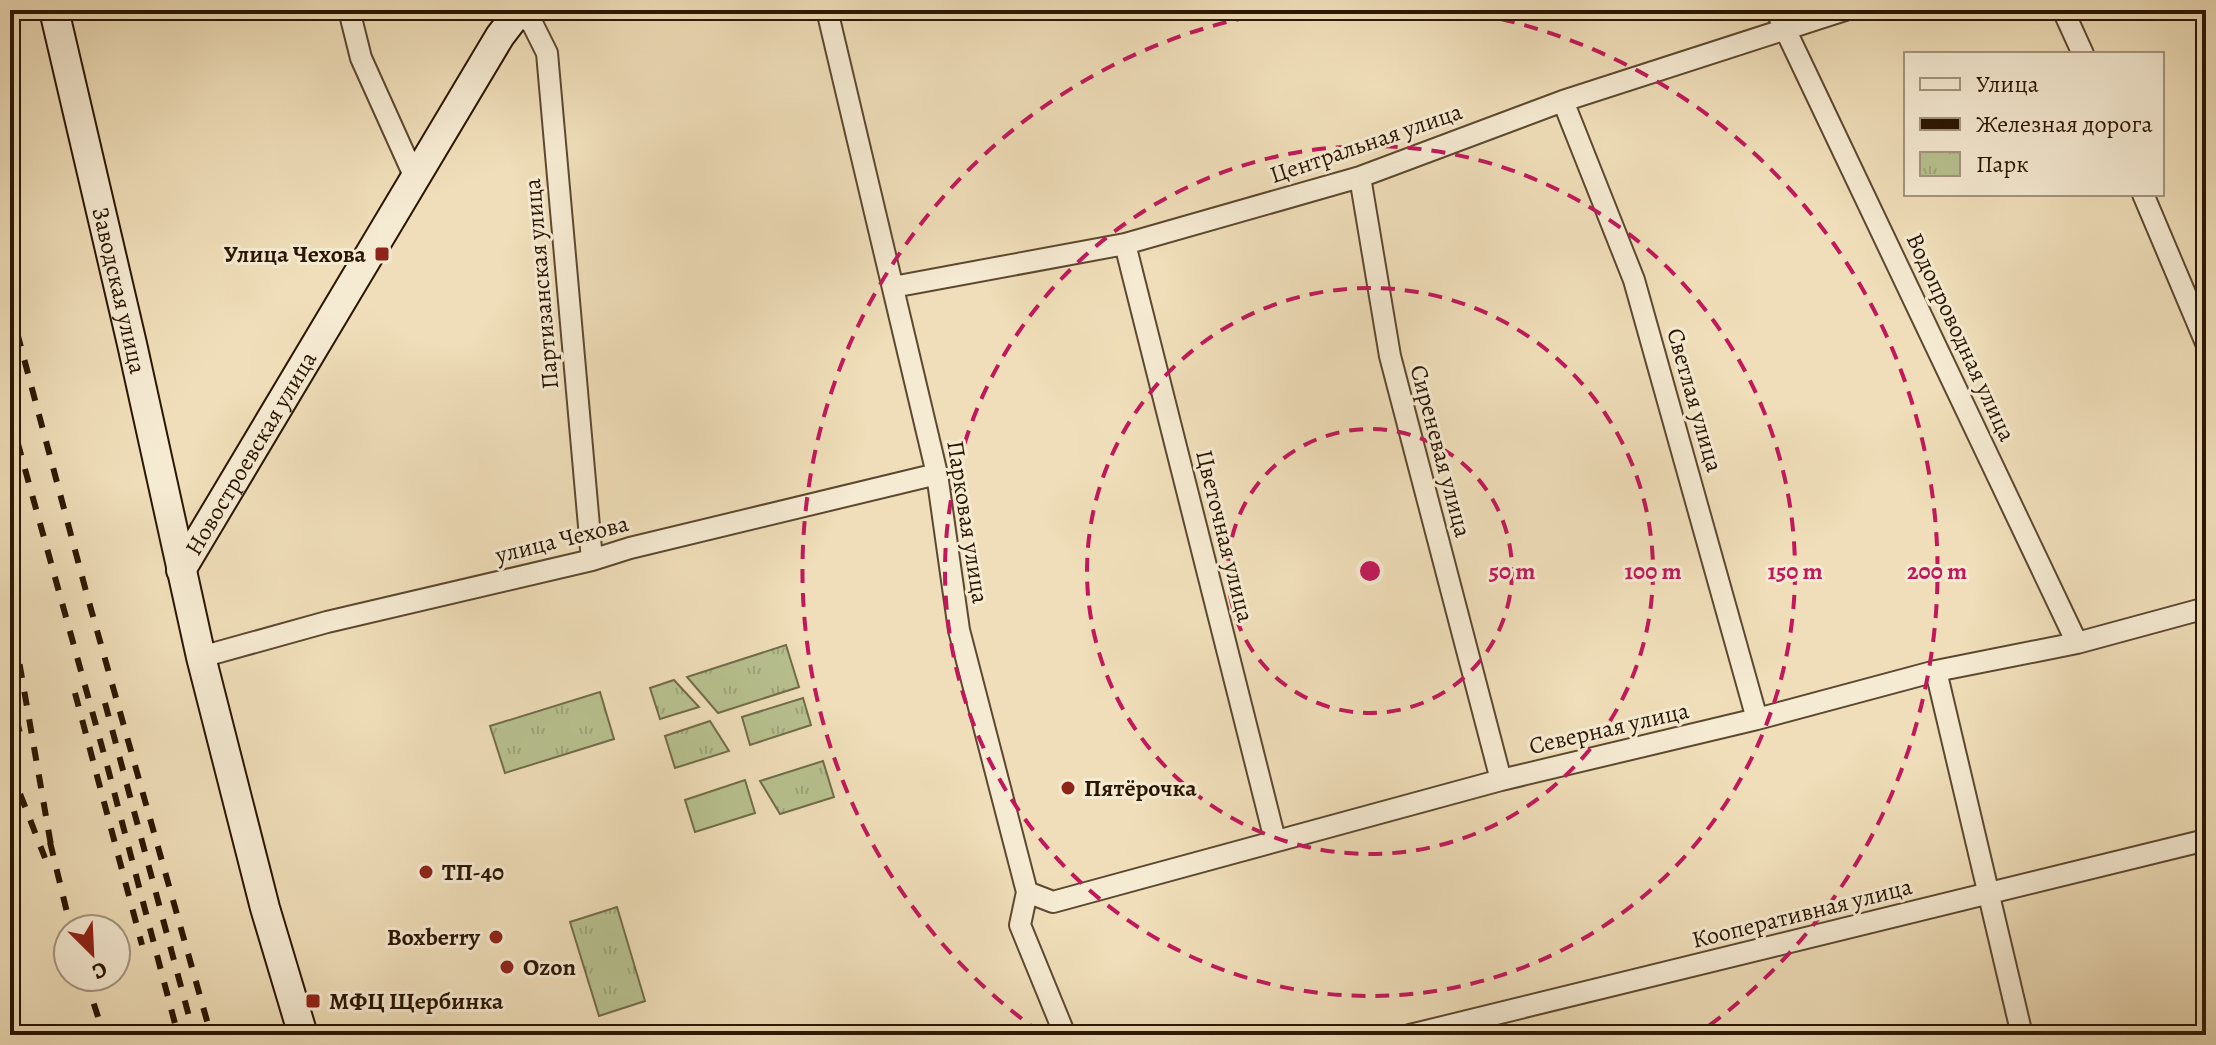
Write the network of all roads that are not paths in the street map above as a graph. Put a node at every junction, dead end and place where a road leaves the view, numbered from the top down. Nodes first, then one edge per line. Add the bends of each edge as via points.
1 (54, 10) edge
2 (349, 10) edge
3 (827, 10) edge
4 (1845, 10) edge
5 (2063, 10) edge
6 (520, 11) edge
7 (1780, 19) edge
8 (2082, 52) edge
9 (1563, 101) junction
10 (1360, 177) junction
11 (416, 180) junction
12 (2144, 196) edge
13 (1125, 244) junction
14 (893, 287) junction
15 (2206, 343) edge
16 (937, 474) junction
17 (592, 560) junction
18 (181, 570) junction
19 (2206, 608) edge
20 (2077, 643) junction
21 (201, 657) junction
22 (1936, 671) junction
23 (1757, 719) junction
24 (1501, 780) junction
25 (1275, 840) junction
26 (2206, 840) edge
27 (1027, 892) junction
28 (1987, 895) junction
29 (303, 1035) edge
30 (1065, 1035) edge
31 (1410, 1035) edge
32 (2022, 1035) edge

1 - 18 street, Заводская улица
2 - 11 street via 361,58
3 - 14 street, Парковая улица
4 - 7 street, Центральная улица
5 - 8 street
6 - 11 street, Новостроевская улица
6 - 17 street, Партизанская улица via 547,53
7 - 9 street, Центральная улица
7 - 20 street, Водопроводная улица
9 - 10 street, Центральная улица
9 - 23 street, Светлая улица via 1634,280
10 - 13 street, Центральная улица
10 - 24 street, Сиреневая улица via 1390,356
11 - 18 street, Новостроевская улица
12 - 15 street
13 - 14 street, Центральная улица
13 - 25 street, Цветочная улица
14 - 16 street, Парковая улица
16 - 17 street, улица Чехова
16 - 27 street, Парковая улица via 959,630
17 - 21 street, улица Чехова
18 - 21 street, Новостроевская улица
19 - 20 street, Северная улица
20 - 22 street, Северная улица
21 - 29 street, Новостроевская улица
22 - 23 street, Северная улица
22 - 28 street
23 - 24 street, Северная улица
24 - 25 street, Северная улица
25 - 27 street, Северная улица via 1053,902
26 - 28 street, Кооперативная улица
27 - 30 street, Парковая улица via 1020,925
28 - 31 street, Кооперативная улица
28 - 32 street

